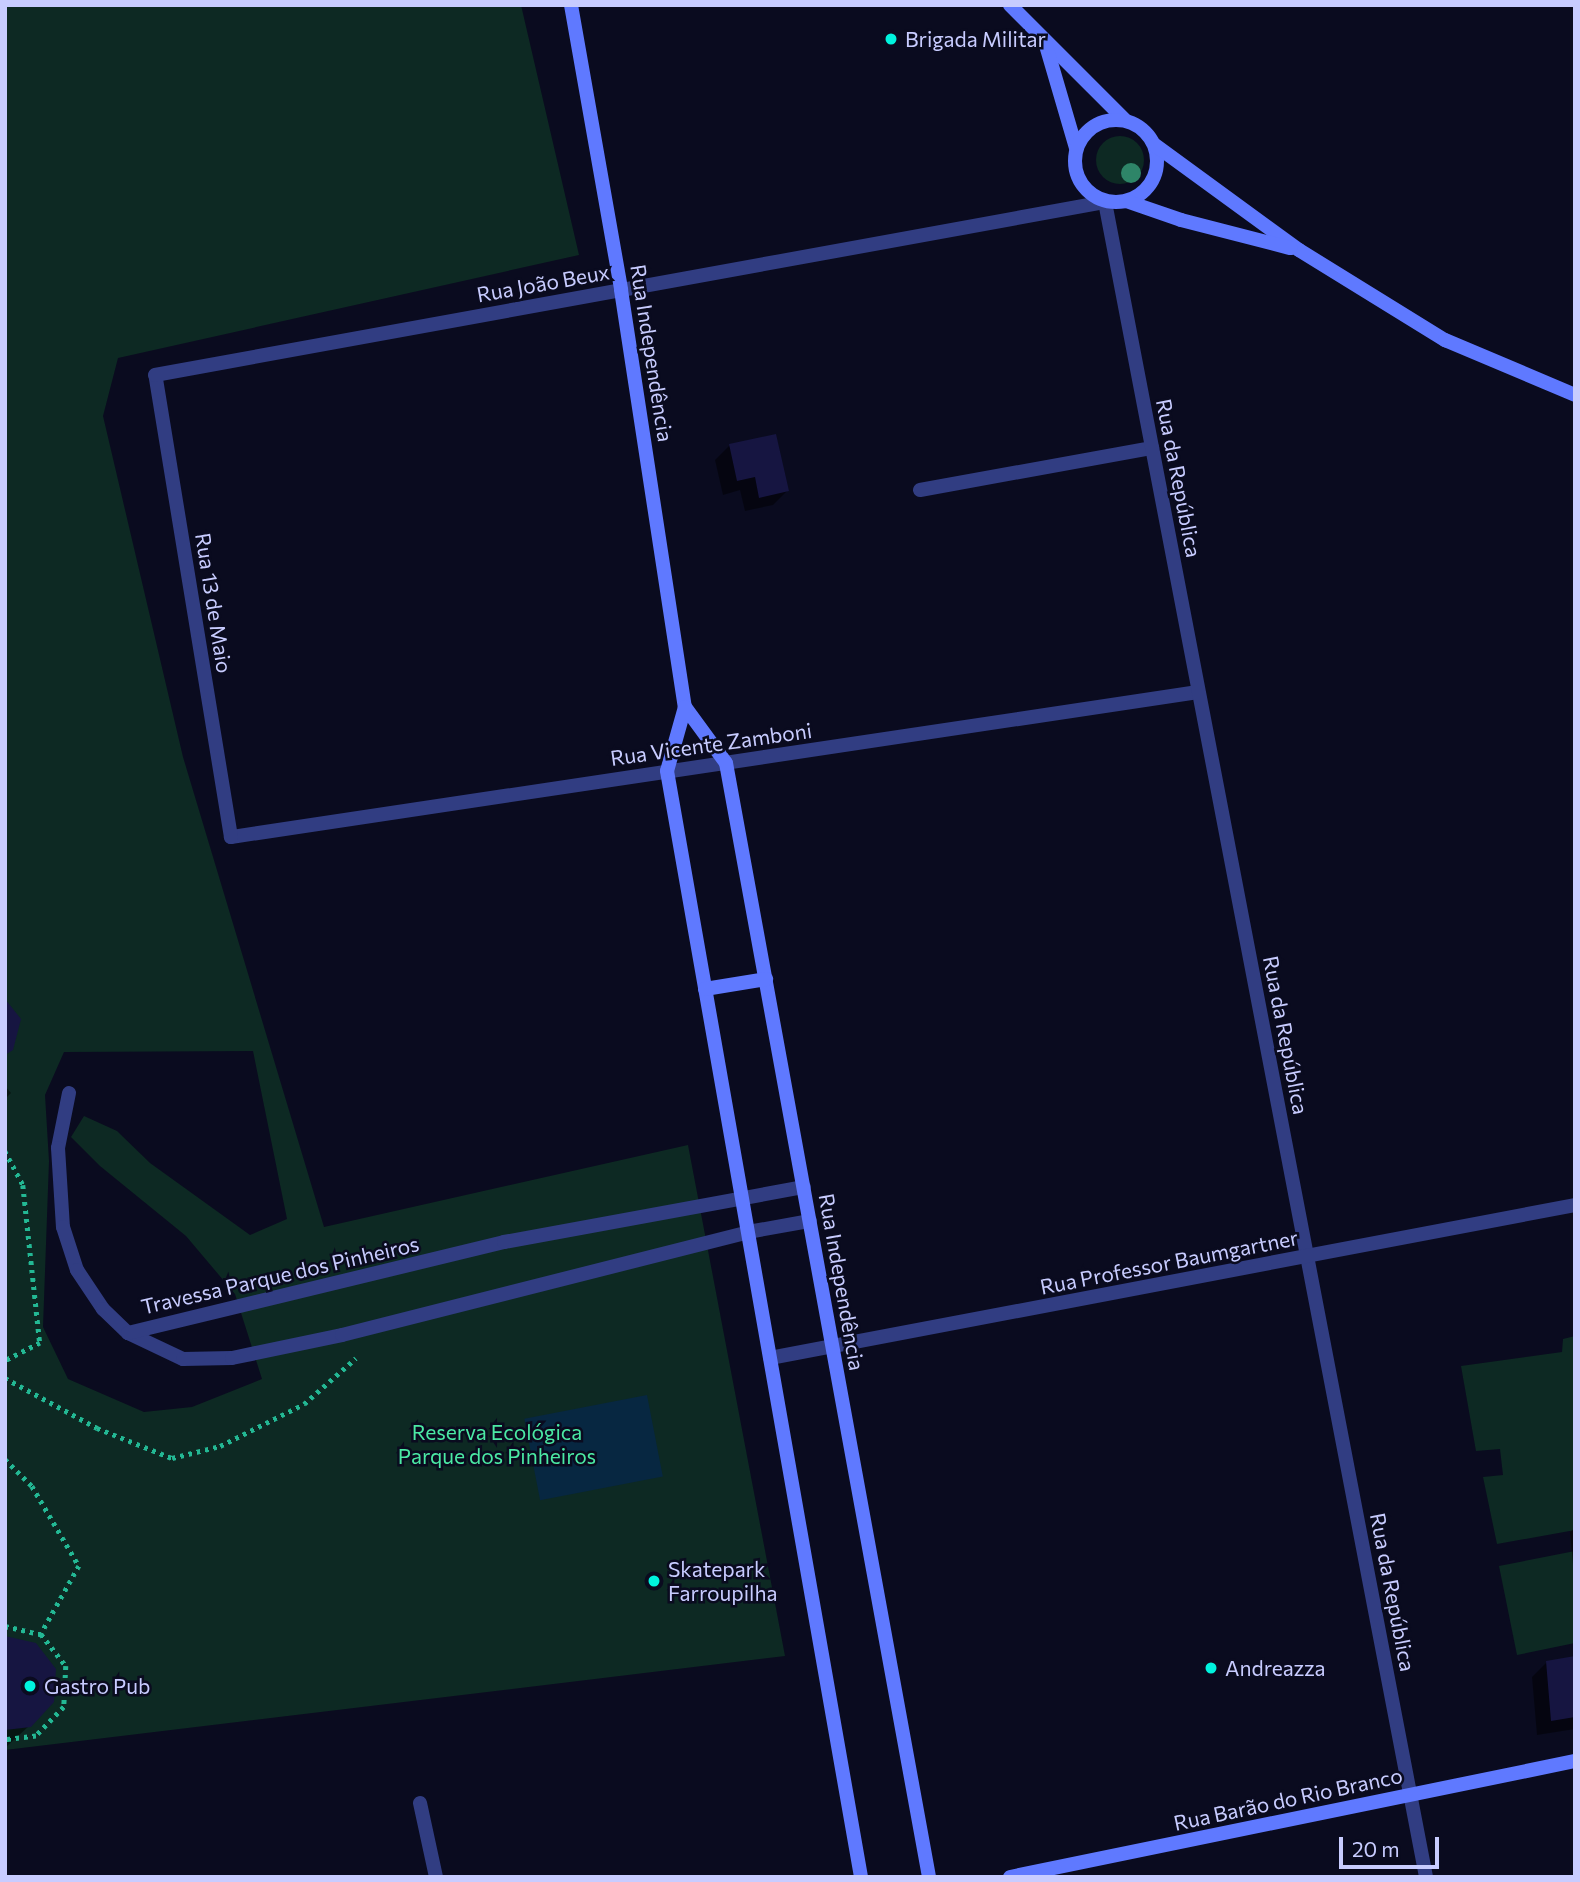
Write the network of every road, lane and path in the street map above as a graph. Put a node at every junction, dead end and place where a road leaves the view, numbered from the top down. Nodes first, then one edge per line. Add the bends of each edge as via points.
1 (571, 5) edge
2 (1010, 5) edge
3 (1043, 37) junction
4 (1125, 120) junction
5 (1155, 145) junction
6 (1076, 148) junction
7 (1126, 201) junction
8 (1105, 202) junction
9 (1299, 250) junction
10 (621, 290) junction
11 (155, 375) joint
12 (1575, 395) edge
13 (1152, 448) junction
14 (920, 489) dead end
15 (1198, 692) junction
16 (685, 707) junction
17 (726, 763) junction
18 (667, 771) junction
19 (230, 837) joint
20 (766, 979) junction
21 (705, 989) junction
22 (69, 1093) dead end
23 (5, 1151) edge
24 (804, 1187) junction
25 (742, 1197) junction
26 (1575, 1205) edge
27 (810, 1221) junction
28 (748, 1232) junction
29 (1307, 1257) junction
30 (128, 1333) junction
31 (833, 1347) junction
32 (365, 1349) dead end
33 (770, 1358) junction
34 (5, 1361) edge
35 (5, 1378) edge
36 (5, 1459) edge
37 (5, 1626) edge
38 (41, 1634) junction
39 (5, 1740) edge
40 (1575, 1761) edge
41 (1410, 1795) junction
42 (420, 1803) dead end
43 (436, 1877) edge
44 (861, 1877) edge
45 (929, 1877) edge
46 (1010, 1877) edge
47 (1426, 1877) edge

1 - 10 street, Rua Independência
2 - 3 street
3 - 4 street
3 - 6 street
4 - 5 street via 1138,126
4 - 6 street via 1094,126
5 - 7 street via 1158,159 1153,183 1144,194
5 - 9 street
6 - 8 street via 1077,177 1085,190
7 - 8 street
7 - 9 street
8 - 10 street, Rua João Beux
8 - 13 street, Rua da República
9 - 12 street via 1445,340
10 - 11 street, Rua João Beux
10 - 16 street, Rua Independência
11 - 19 street, Rua 13 de Maio
13 - 14 street
13 - 15 street, Rua da República
15 - 17 street, Rua Vicente Zamboni
15 - 29 street, Rua da República
16 - 17 street, Rua Independência
16 - 18 street, Rua Independência
17 - 18 street, Rua Vicente Zamboni
17 - 20 street, Rua Independência
18 - 19 street, Rua Vicente Zamboni
18 - 21 street, Rua Independência
20 - 21 street
20 - 24 street, Rua Independência
21 - 25 street, Rua Independência
22 - 30 street via 58,1148 63,1227 77,1270 103,1309
23 - 34 path via 23,1185 40,1343
24 - 25 street, Travessa Parque dos Pinheiros
24 - 27 street, Rua Independência
25 - 28 street, Rua Independência
25 - 30 street, Travessa Parque dos Pinheiros via 504,1242
26 - 29 street, Rua Professor Baumgartner
27 - 28 street, Travessa Parque dos Pinheiros
27 - 31 street, Rua Independência
28 - 30 street, Travessa Parque dos Pinheiros via 232,1359 183,1359
28 - 33 street, Rua Independência
29 - 31 street, Rua Professor Baumgartner
29 - 41 street, Rua da República
31 - 33 street, Rua Professor Baumgartner
31 - 45 street, Rua Independência
32 - 35 path via 304,1404 220,1446 172,1458 97,1427
33 - 44 street, Rua Independência
36 - 38 path via 32,1486 79,1566
37 - 38 path
38 - 39 path via 66,1666 64,1707 36,1736
40 - 41 street, Rua Barão do Rio Branco
41 - 46 street, Rua Barão do Rio Branco
41 - 47 street, Rua da República
42 - 43 street

